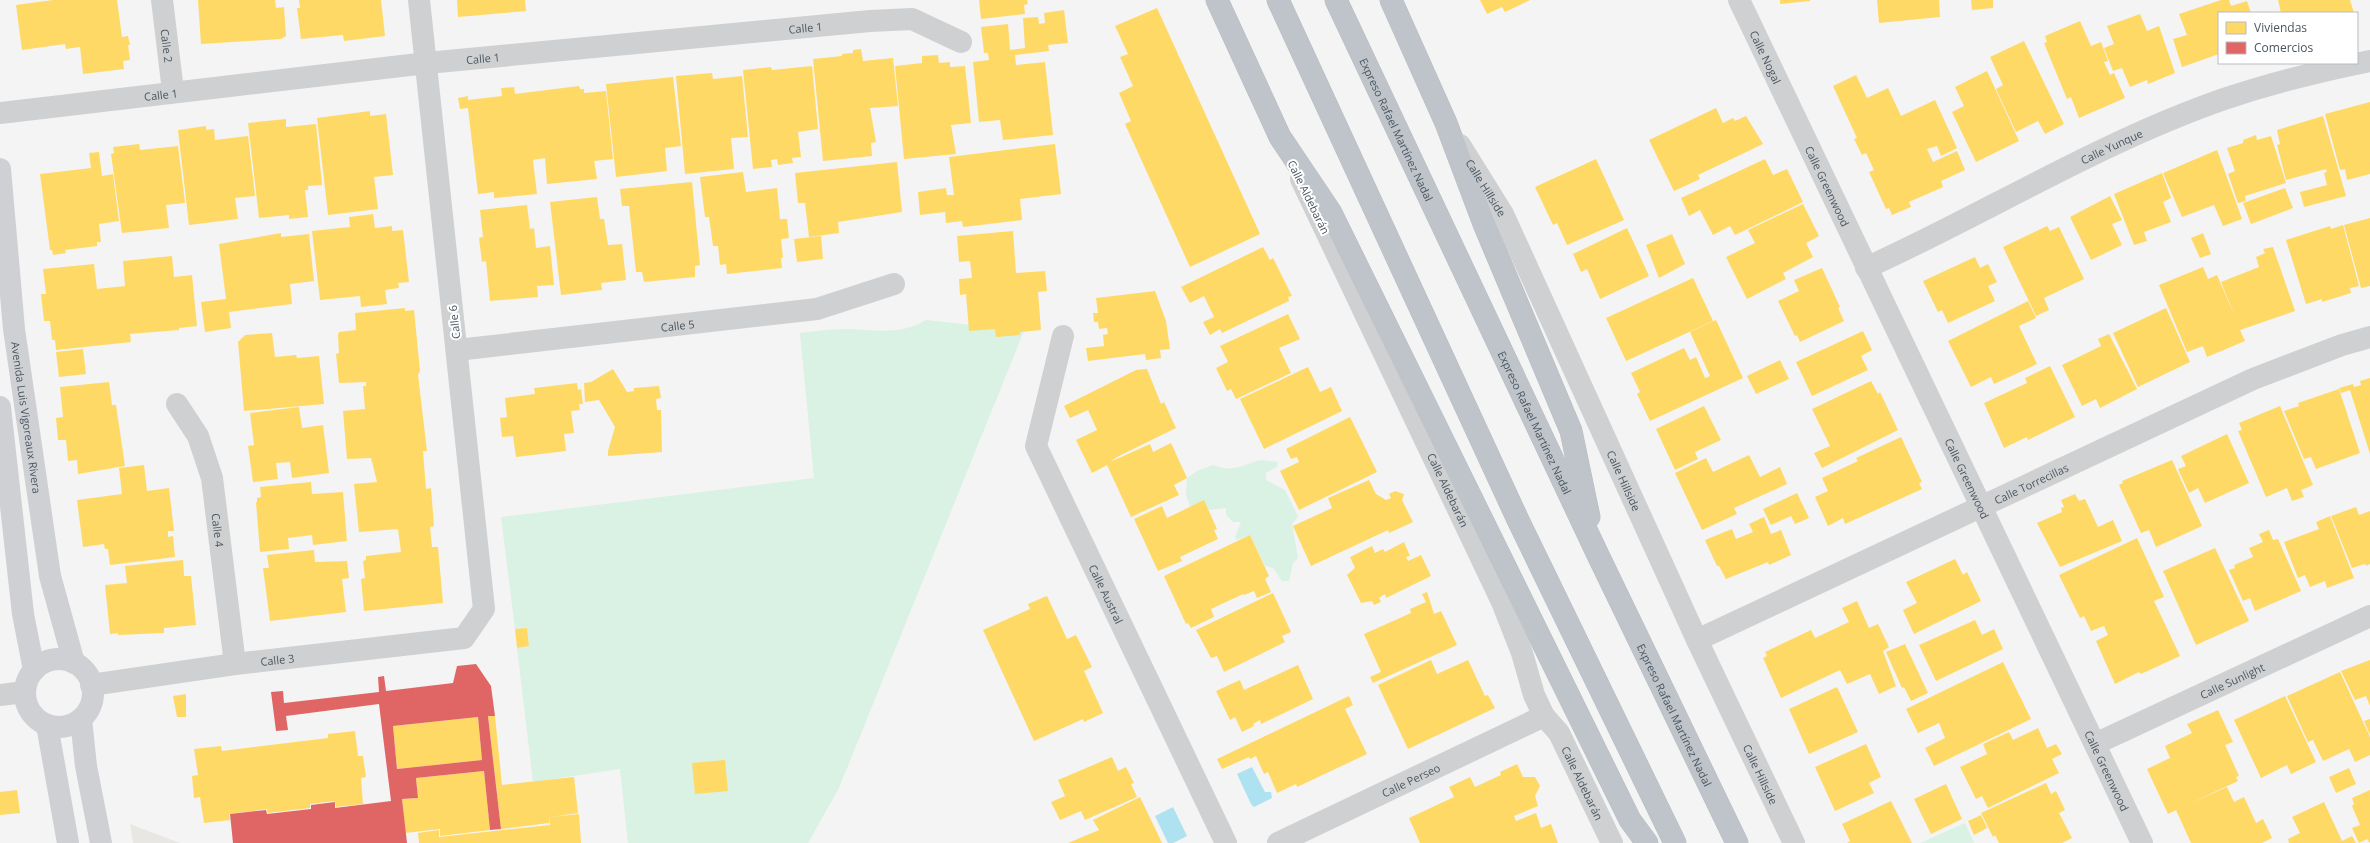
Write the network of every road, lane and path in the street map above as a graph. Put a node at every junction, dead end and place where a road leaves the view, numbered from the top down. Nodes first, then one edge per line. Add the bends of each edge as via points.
1 (162, 0) edge
2 (419, 0) edge
3 (1217, 0) edge
4 (1278, 0) edge
5 (1336, 0) edge
6 (1391, 0) edge
7 (1739, 0) edge
8 (961, 42) dead end
9 (2370, 61) edge
10 (427, 63) junction
11 (2358, 63) edge
12 (2354, 64) edge
13 (173, 91) junction
14 (0, 113) edge
15 (1793, 114) joint
16 (1446, 123) junction
17 (1280, 137) junction
18 (0, 169) edge
19 (1866, 268) junction
20 (894, 284) dead end
21 (1063, 336) dead end
22 (2370, 337) edge
23 (457, 350) junction
24 (177, 404) dead end
25 (0, 407) edge
26 (1982, 507) junction
27 (1597, 553) junction
28 (2370, 616) edge
29 (464, 638) joint
30 (1697, 640) junction
31 (74, 663) junction
32 (235, 664) junction
33 (34, 670) junction
34 (91, 685) junction
35 (24, 692) junction
36 (0, 695) edge
37 (1544, 716) junction
38 (81, 719) junction
39 (47, 725) junction
40 (2095, 744) junction
41 (68, 843) edge
42 (101, 843) edge
43 (1226, 843) edge
44 (1278, 843) edge
45 (1612, 843) edge
46 (1647, 843) edge
47 (1676, 843) edge
48 (1737, 843) edge
49 (1794, 843) edge
50 (2142, 843) edge

1 - 13 street, Calle 2
2 - 10 street, Calle 6
3 - 17 highway
4 - 47 highway via 1518,520
5 - 27 highway, Expreso Rafael Martínez Nadal
6 - 16 highway
7 - 15 street, Calle Nogal
8 - 10 street, Calle 1 via 912,19 877,20
9 - 11 street, Calle Yunque
10 - 13 street, Calle 1
10 - 23 street, Calle 6
12 - 19 street, Calle Yunque via 2307,73 2223,100 2179,118 2052,175
13 - 14 street, Calle 1
15 - 19 street, Calle Greenwood
16 - 27 highway via 1484,224 1571,431
16 - 30 street, Calle Hillside via 1503,214
17 - 37 street, Calle Aldebarán via 1502,602 1522,652 1534,695
17 - 46 highway via 1331,213 1630,820
18 - 31 main road, Avenida Luis Vigoreaux Rivera via 14,329 49,568
19 - 26 street, Calle Greenwood
20 - 23 street, Calle 5 via 817,309
21 - 43 street, Calle Austral via 1036,446
22 - 26 street, Calle Torrecillas via 2253,379
23 - 29 street, Calle 6 via 484,609
24 - 32 street, Calle 4 via 198,436 212,478
25 - 33 main road via 24,614
26 - 30 street, Calle Torrecillas
26 - 40 street, Calle Greenwood
27 - 48 highway, Expreso Rafael Martínez Nadal
28 - 40 street, Calle Sunlight
29 - 32 street, Calle 3
30 - 49 street, Calle Hillside
31 - 33 main road via 53,660
31 - 34 main road, Avenida Luis Vigoreaux Rivera via 82,669
32 - 34 street, Calle 3
33 - 35 main road
34 - 38 main road via 92,700
35 - 36 street
35 - 39 main road via 30,712
37 - 44 street, Calle Perseo
37 - 45 street, Calle Aldebarán via 1559,733
38 - 39 main road via 65,726
38 - 42 main road via 86,766
39 - 41 main road
40 - 50 street, Calle Greenwood

